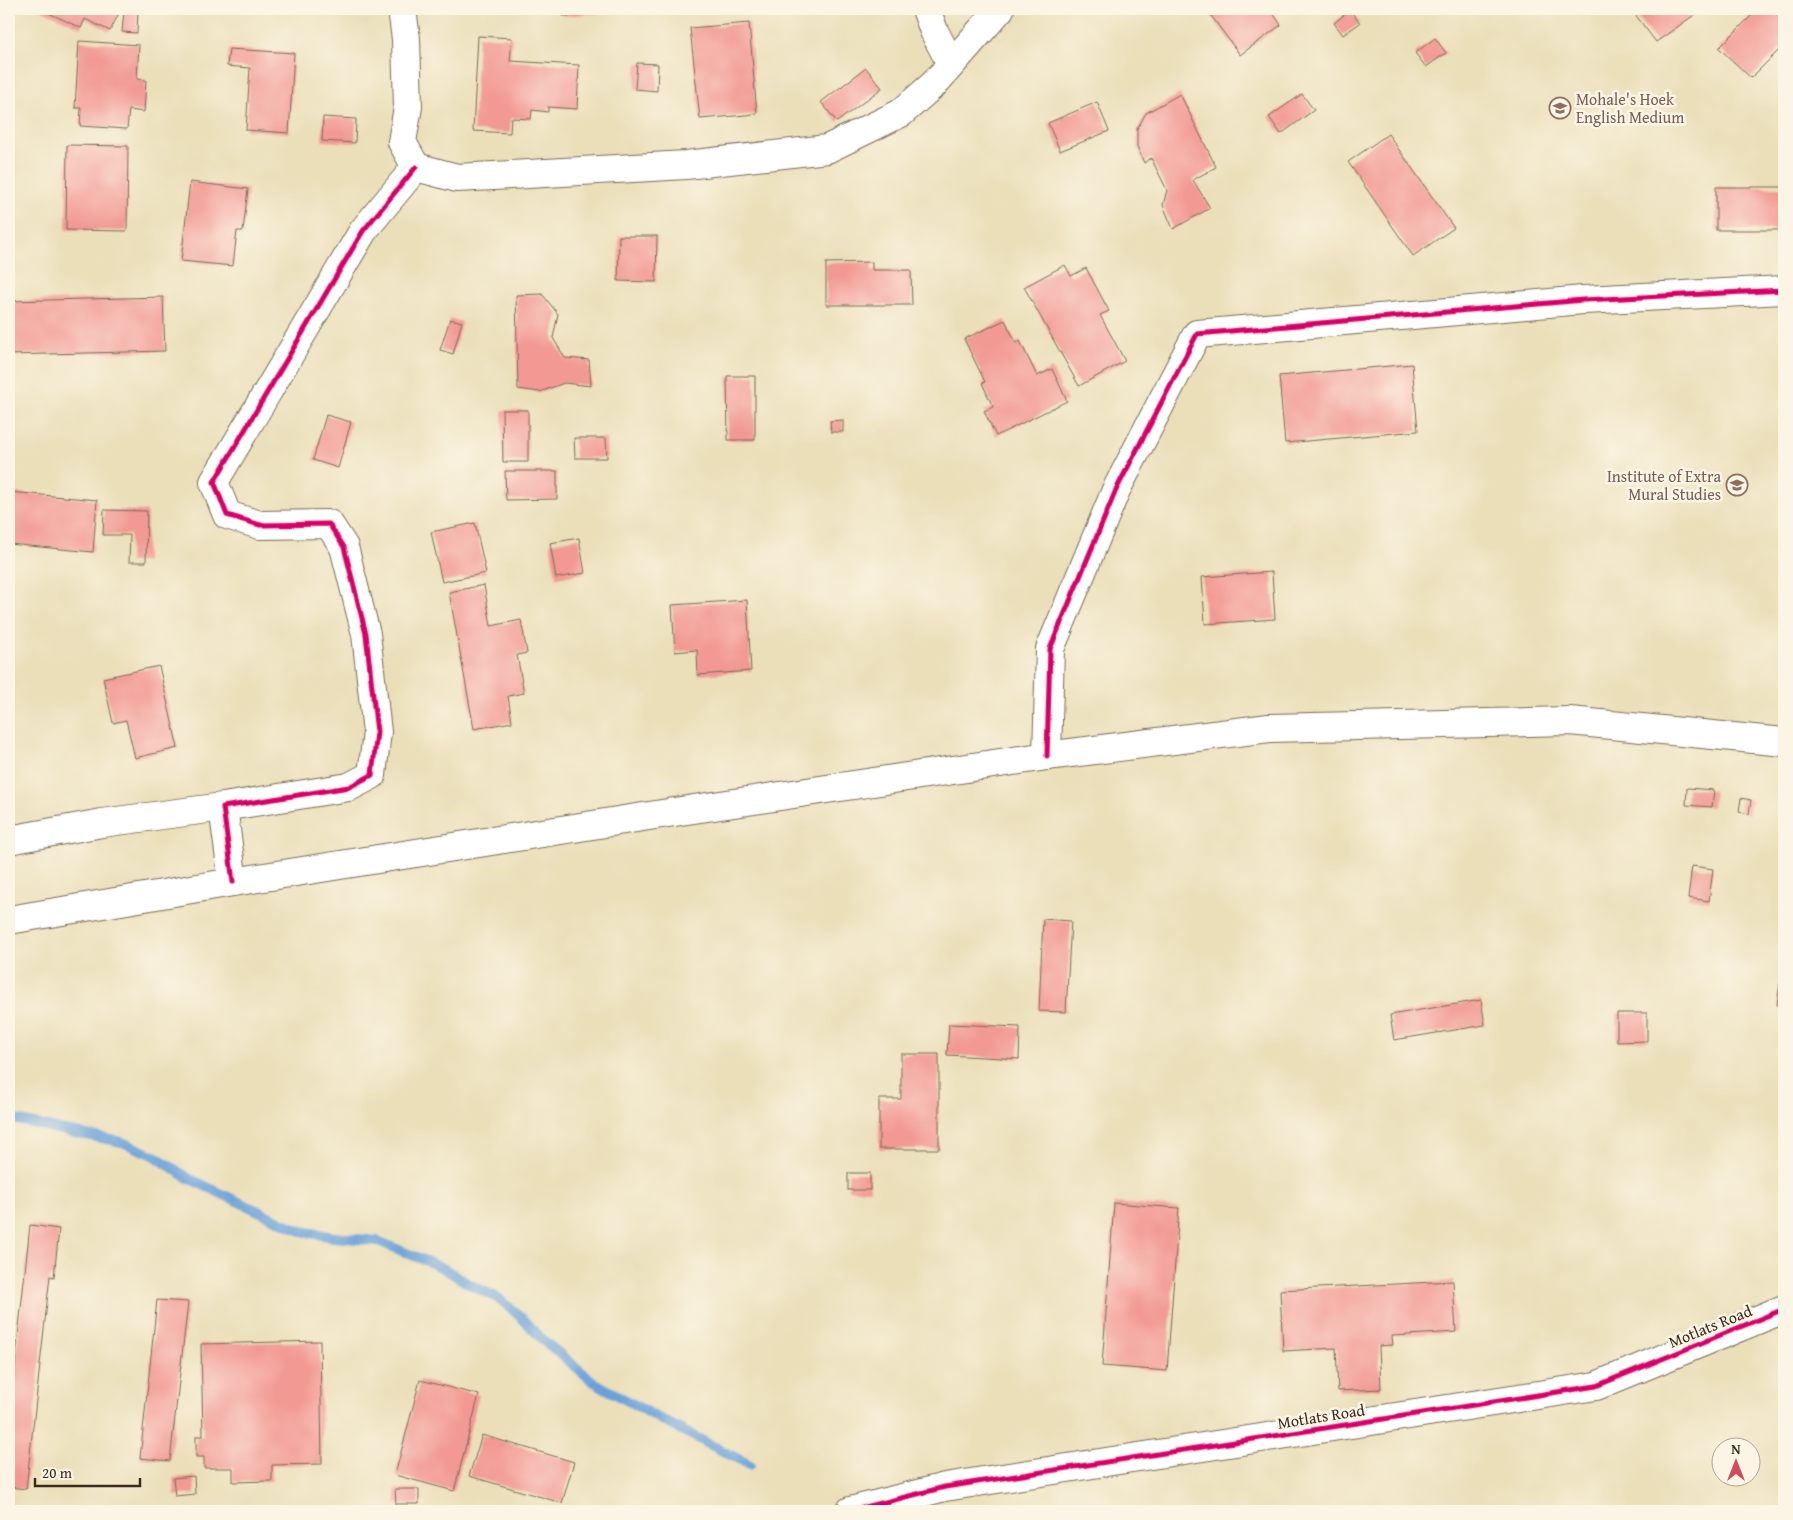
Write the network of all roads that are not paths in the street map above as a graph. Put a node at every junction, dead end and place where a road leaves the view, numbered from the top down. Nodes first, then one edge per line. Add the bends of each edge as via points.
1 (402, 9) edge
2 (926, 9) edge
3 (1000, 9) edge
4 (952, 64) junction
5 (416, 168) junction
6 (1784, 290) edge
7 (1784, 742) edge
8 (1047, 756) junction
9 (223, 806) junction
10 (9, 840) edge
11 (233, 882) junction
12 (9, 920) edge
13 (1784, 1310) edge
14 (850, 1511) edge

1 - 5 street via 408,108 402,142
2 - 4 street
3 - 4 street
4 - 5 street via 901,113 827,149 686,165 457,178
5 - 9 street via 363,231 214,482 227,515 260,525 329,524 344,547 366,634 377,732 372,775 348,787
6 - 8 street via 1583,300 1197,334 1116,490 1050,649
7 - 8 street via 1551,721 1269,728
8 - 11 street
9 - 10 street
9 - 11 street
11 - 12 street
13 - 14 street, Motlats Road via 1596,1386 945,1487

